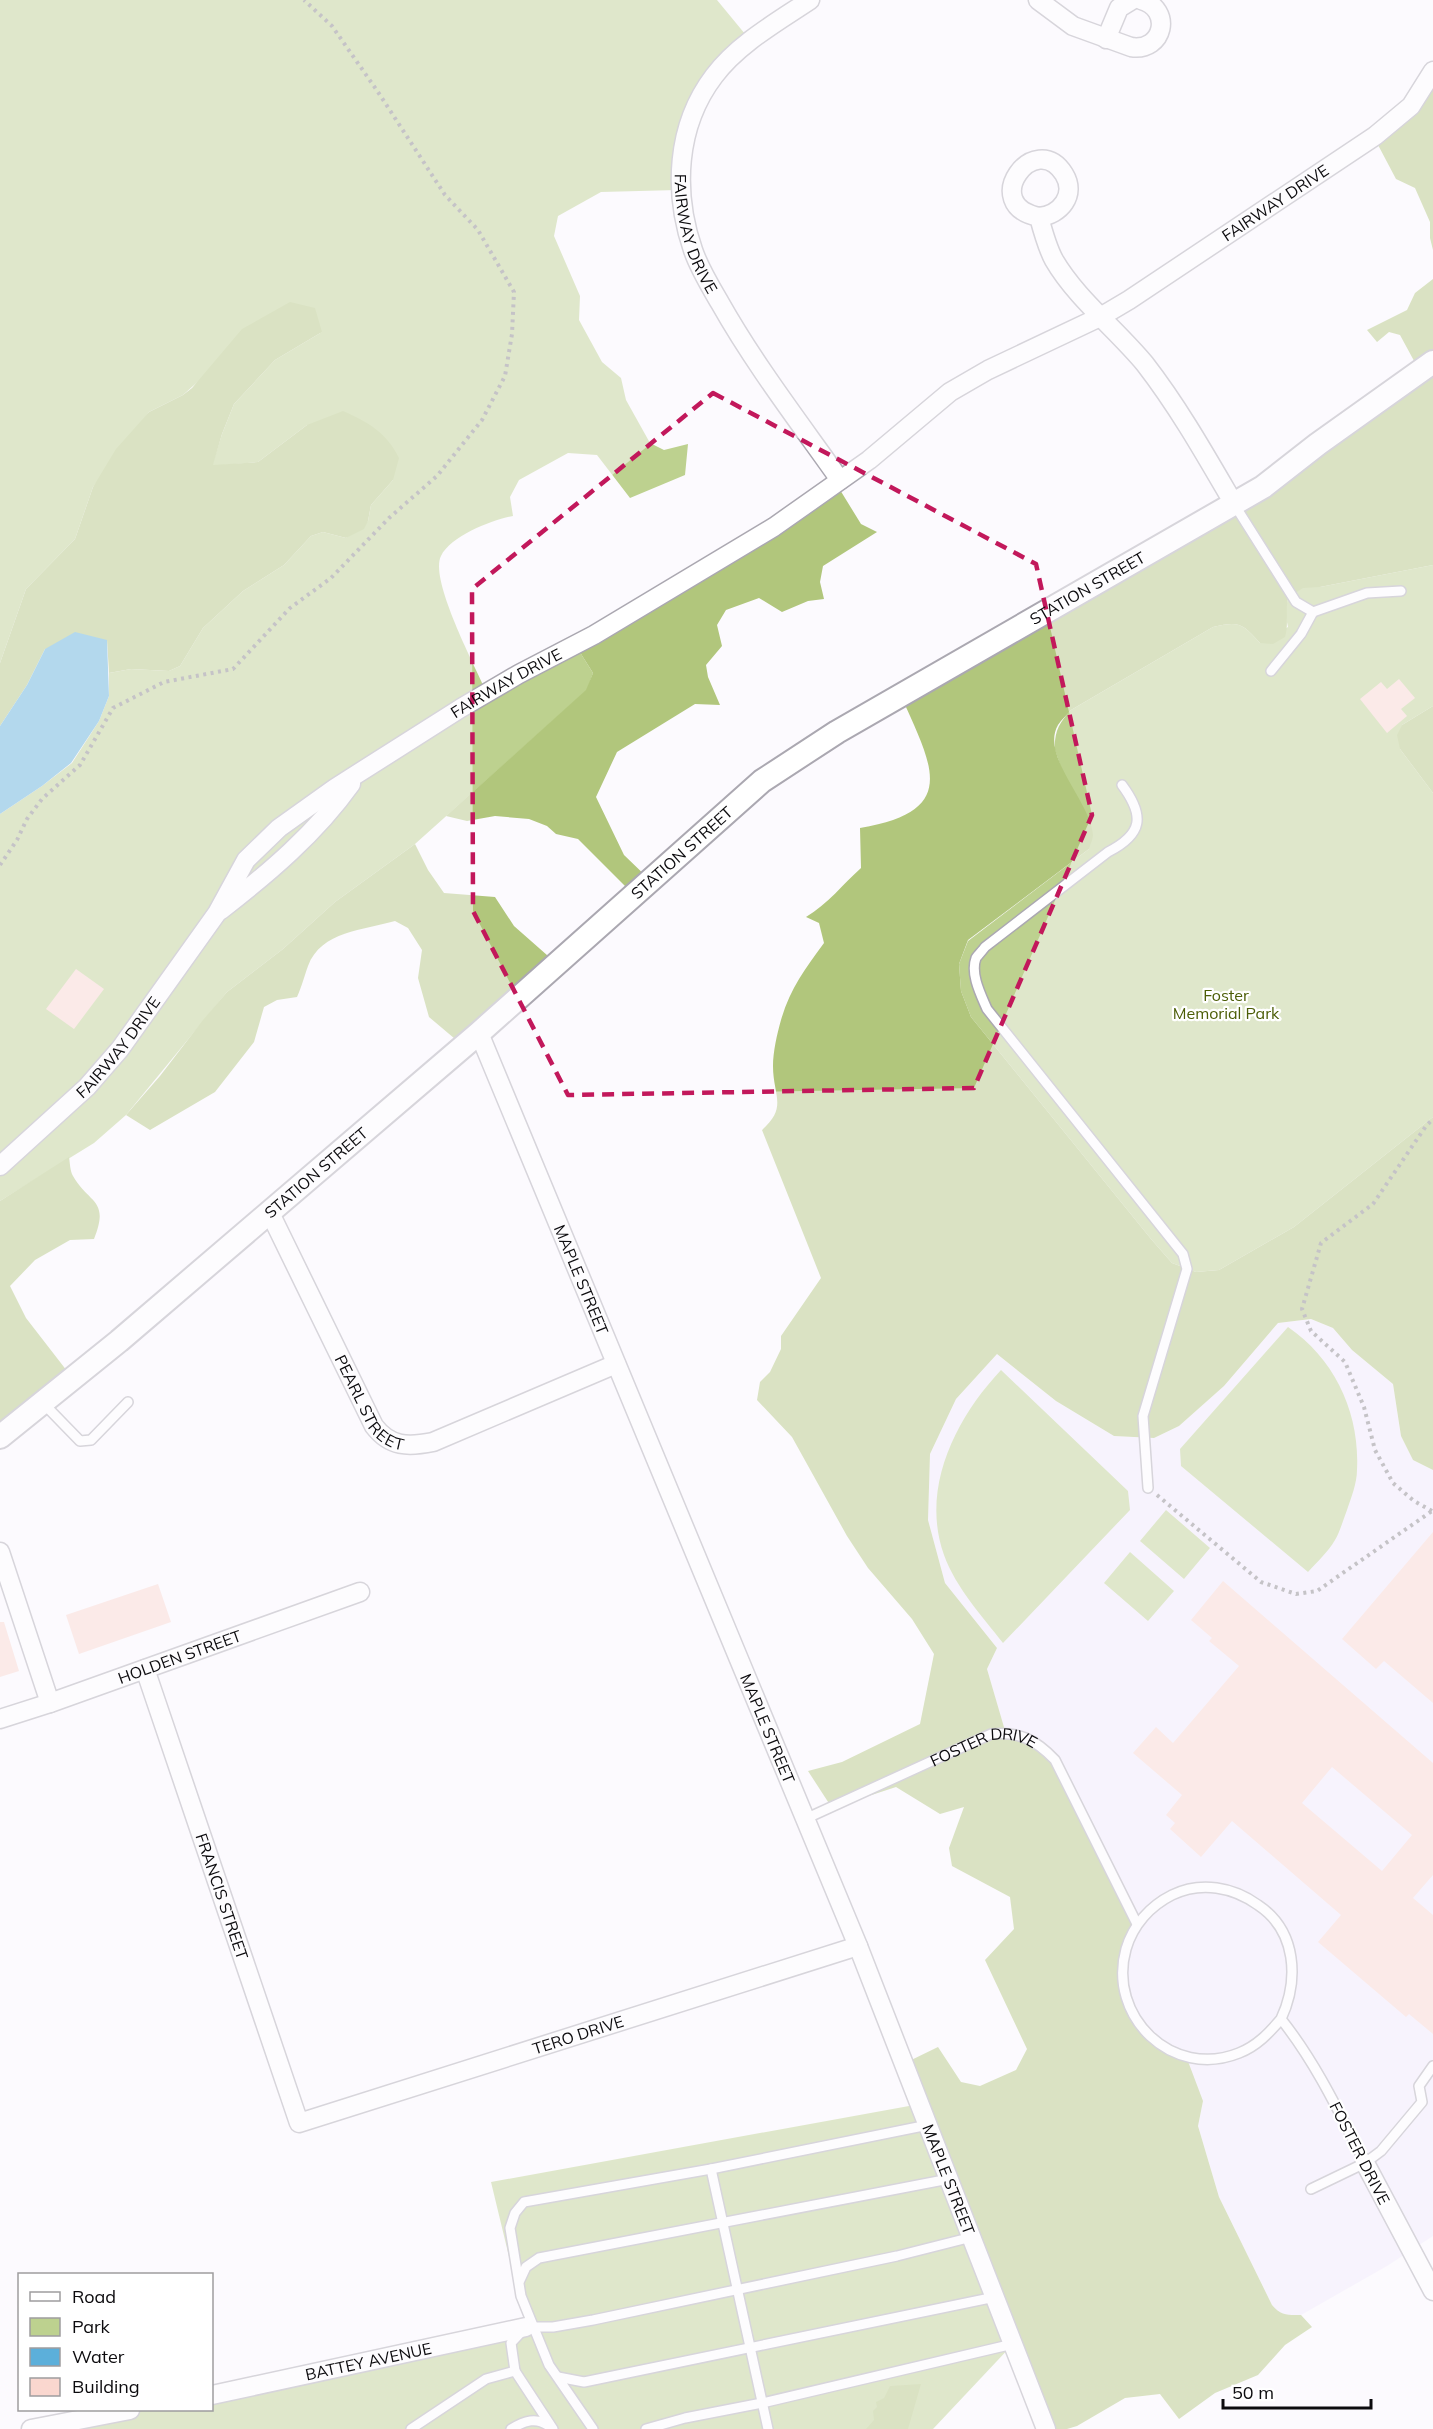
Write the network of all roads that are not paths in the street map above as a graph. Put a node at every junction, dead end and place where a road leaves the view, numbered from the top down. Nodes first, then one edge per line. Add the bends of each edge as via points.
1 (810, 0) edge
2 (1038, 0) edge
3 (1132, 0) edge
4 (1142, 0) edge
5 (1106, 39) junction
6 (1433, 71) edge
7 (1039, 217) dead end
8 (1102, 316) junction
9 (1433, 362) edge
10 (840, 480) junction
11 (1234, 504) junction
12 (1401, 591) dead end
13 (1313, 612) junction
14 (1271, 671) dead end
15 (357, 775) junction
16 (1122, 785) dead end
17 (217, 913) junction
18 (479, 1034) junction
19 (0, 1166) edge
20 (270, 1213) junction
21 (616, 1364) junction
22 (128, 1402) dead end
23 (43, 1403) junction
24 (0, 1437) edge
25 (1148, 1488) road end
26 (0, 1552) edge
27 (360, 1592) dead end
28 (145, 1669) junction
29 (50, 1703) junction
30 (0, 1719) edge
31 (805, 1819) junction
32 (1137, 1924) junction
33 (858, 1946) junction
34 (1281, 2019) junction
35 (1433, 2066) edge
36 (1422, 2102) junction
37 (1433, 2106) edge
38 (298, 2123) joint
39 (928, 2125) junction
40 (1365, 2163) junction
41 (711, 2169) junction
42 (949, 2179) junction
43 (1311, 2189) dead end
44 (723, 2223) junction
45 (972, 2237) junction
46 (520, 2280) junction
47 (738, 2290) junction
48 (1433, 2290) edge
49 (995, 2296) junction
50 (532, 2330) junction
51 (1013, 2344) junction
52 (750, 2349) junction
53 (515, 2371) junction
54 (558, 2377) junction
55 (213, 2395) edge
56 (762, 2403) junction
57 (120, 2411) edge
58 (31, 2429) edge
59 (411, 2429) edge
60 (511, 2429) edge
61 (552, 2429) edge
62 (593, 2429) edge
63 (646, 2429) edge
64 (768, 2429) edge
65 (1046, 2429) edge

1 - 10 street, FAIRWAY DRIVE via 738,51 713,77 684,138 679,174 683,214 711,288 753,357
2 - 5 street via 1073,26
3 - 5 street via 1119,8
4 - 5 street via 1152,5 1161,18 1154,41 1136,48
6 - 8 street, FAIRWAY DRIVE via 1411,106 1375,136
7 - 8 street via 1054,260
8 - 10 street, FAIRWAY DRIVE via 950,392
8 - 11 street via 1169,395
9 - 11 street, STATION STREET via 1263,487
10 - 15 street, FAIRWAY DRIVE via 774,527 594,635 470,702
11 - 13 lane via 1296,602
11 - 18 street, STATION STREET via 837,732 762,782
12 - 13 lane via 1367,593
13 - 14 lane
15 - 17 street, FAIRWAY DRIVE via 297,845
15 - 17 street, FAIRWAY DRIVE via 263,841 246,860
16 - 25 lane via 1133,800 1138,822 1127,842 1108,852 985,947 976,958 976,977 987,1010 1183,1254 1187,1269 1143,1416
17 - 19 street, FAIRWAY DRIVE via 113,1058
18 - 20 street, STATION STREET
18 - 21 street, MAPLE STREET
20 - 21 street, PEARL STREET via 374,1426 395,1444 433,1442
20 - 23 street, STATION STREET
21 - 31 street, MAPLE STREET
22 - 23 lane via 85,1442
23 - 24 street, STATION STREET
26 - 29 street
27 - 28 street, HOLDEN STREET
28 - 29 street, HOLDEN STREET
28 - 38 street, FRANCIS STREET
29 - 30 street, HOLDEN STREET
31 - 32 lane, FOSTER DRIVE via 991,1734 1025,1736 1055,1760
31 - 33 street, MAPLE STREET
32 - 34 lane via 1162,1900 1178,1892 1213,1887 1247,1897 1274,1919 1290,1951 1293,1986
32 - 34 lane via 1123,1958 1123,1985 1131,2011 1153,2040 1185,2056 1222,2058 1255,2045
33 - 38 street, TERO DRIVE
33 - 39 street, MAPLE STREET
34 - 40 lane, FOSTER DRIVE via 1322,2078
35 - 36 lane via 1419,2086
36 - 37 lane
36 - 40 lane via 1381,2151
39 - 41 lane
39 - 42 street, MAPLE STREET
40 - 43 lane
40 - 48 street, FOSTER DRIVE
41 - 44 lane
41 - 46 lane via 524,2202 510,2228
42 - 44 lane
42 - 45 street, MAPLE STREET
44 - 46 lane via 539,2258 526,2268
44 - 47 lane
45 - 47 lane
45 - 49 street, MAPLE STREET
46 - 50 lane
47 - 50 lane
47 - 52 lane
49 - 51 street, MAPLE STREET
49 - 52 lane
50 - 53 lane via 511,2343
50 - 54 lane
50 - 55 street, BATTEY AVENUE
51 - 56 lane
51 - 65 street, MAPLE STREET
52 - 54 lane via 584,2382
52 - 56 lane
53 - 59 lane via 486,2379
53 - 61 lane
54 - 62 lane
56 - 63 lane
56 - 64 lane
57 - 58 street
60 - 61 lane via 532,2420

